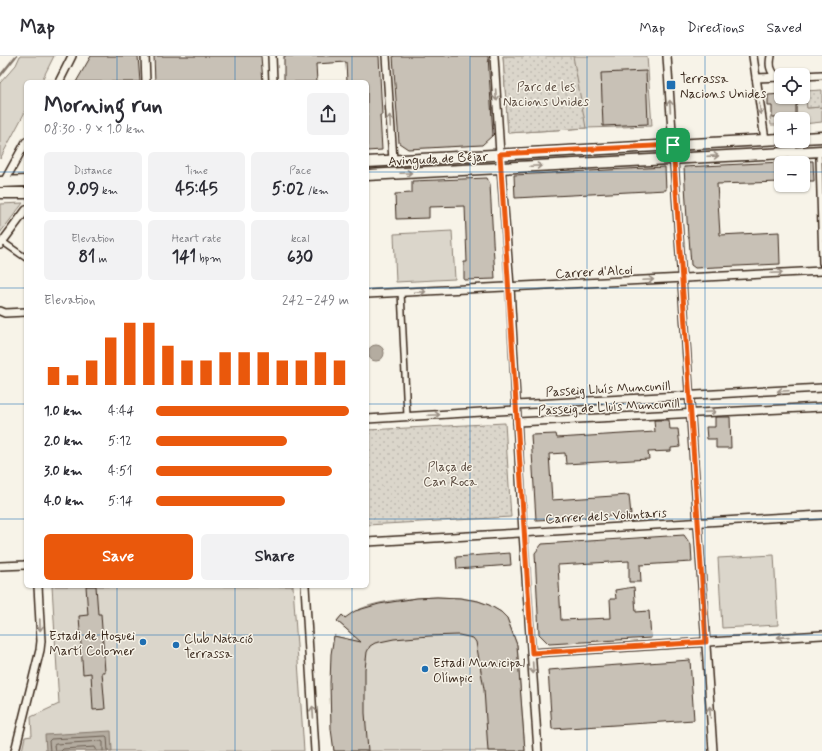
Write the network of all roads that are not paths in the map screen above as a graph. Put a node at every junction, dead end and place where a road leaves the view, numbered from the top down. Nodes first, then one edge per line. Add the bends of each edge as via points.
1 (72, 56) edge
2 (145, 56) edge
3 (272, 56) edge
4 (386, 56) edge
5 (494, 56) edge
6 (667, 56) edge
7 (753, 56) edge
8 (771, 56) edge
9 (774, 74) edge
10 (822, 75) edge
11 (810, 76) edge
12 (774, 77) edge
13 (756, 78) junction
14 (60, 80) edge
15 (146, 80) edge
16 (273, 80) edge
17 (822, 137) edge
18 (810, 138) edge
19 (774, 139) edge
20 (765, 140) junction
21 (24, 145) edge
22 (673, 145) junction
23 (500, 154) junction
24 (820, 154) edge
25 (674, 158) junction
26 (393, 160) junction
27 (369, 162) edge
28 (501, 168) junction
29 (369, 175) edge
30 (24, 181) edge
31 (1, 183) edge
32 (0, 193) edge
33 (24, 193) edge
34 (24, 213) edge
35 (2, 244) edge
36 (24, 257) edge
37 (822, 263) edge
38 (822, 271) edge
39 (682, 278) junction
40 (510, 287) junction
41 (401, 292) junction
42 (369, 294) edge
43 (24, 312) edge
44 (2, 313) edge
45 (822, 388) edge
46 (689, 396) junction
47 (822, 407) edge
48 (516, 408) junction
49 (691, 413) junction
50 (407, 416) junction
51 (369, 418) edge
52 (517, 422) junction
53 (822, 515) edge
54 (698, 522) junction
55 (523, 532) junction
56 (369, 542) edge
57 (24, 565) edge
58 (0, 566) edge
59 (38, 588) edge
60 (305, 588) edge
61 (822, 635) edge
62 (706, 642) junction
63 (532, 653) junction
64 (15, 751) edge
65 (315, 751) edge
66 (538, 751) edge
67 (713, 751) edge

1 - 14 street
2 - 15 street
3 - 16 street
26 -> 4 street
5 -> 23 street
22 -> 6 street
7 - 13 street
8 - 9 street via 769,64
10 - 11 street
12 - 13 street
13 -> 20 street
17 - 18 main road
19 - 20 main road, Avinguda de Béjar
20 - 22 main road, Avinguda de Béjar
21 - 31 street
22 - 23 main road, Avinguda de Béjar
22 - 25 street
23 - 26 main road, Avinguda de Béjar
23 - 28 main road
25 -> 24 main road, Avinguda de Béjar
24 - 37 street
28 -> 25 main road, Avinguda de Béjar
25 - 39 street
26 - 27 main road, Avinguda de Béjar
29 -> 28 main road, Avinguda de Béjar
28 - 40 street
30 - 31 main road
32 - 33 main road
34 - 35 street
35 - 36 street
39 -> 38 street, Carrer d'Alcoi
40 -> 39 street, Carrer d'Alcoi
39 - 46 street
41 -> 40 street, Carrer d'Alcoi
40 - 48 street
41 - 42 street, Carrer d'Alcoi
41 - 50 street
43 - 44 street
45 -> 46 street, Passeig Lluís Muncunill
46 - 48 street, Passeig Lluís Muncunill
46 - 49 street
49 -> 47 street, Passeig de Lluís Muncunill
50 -> 48 street
48 - 52 street
49 - 52 street, Passeig de Lluís Muncunill
49 - 54 street
50 - 51 street
52 - 55 street
53 - 54 street, Carrer dels Voluntaris
54 - 55 street, Carrer dels Voluntaris
54 - 62 street
55 - 56 street, Carrer dels Voluntaris
55 - 63 street
57 - 58 street
59 -> 64 street via 40,650
65 -> 60 street
61 -> 62 street
62 - 63 street
67 -> 62 street
63 -> 66 street

